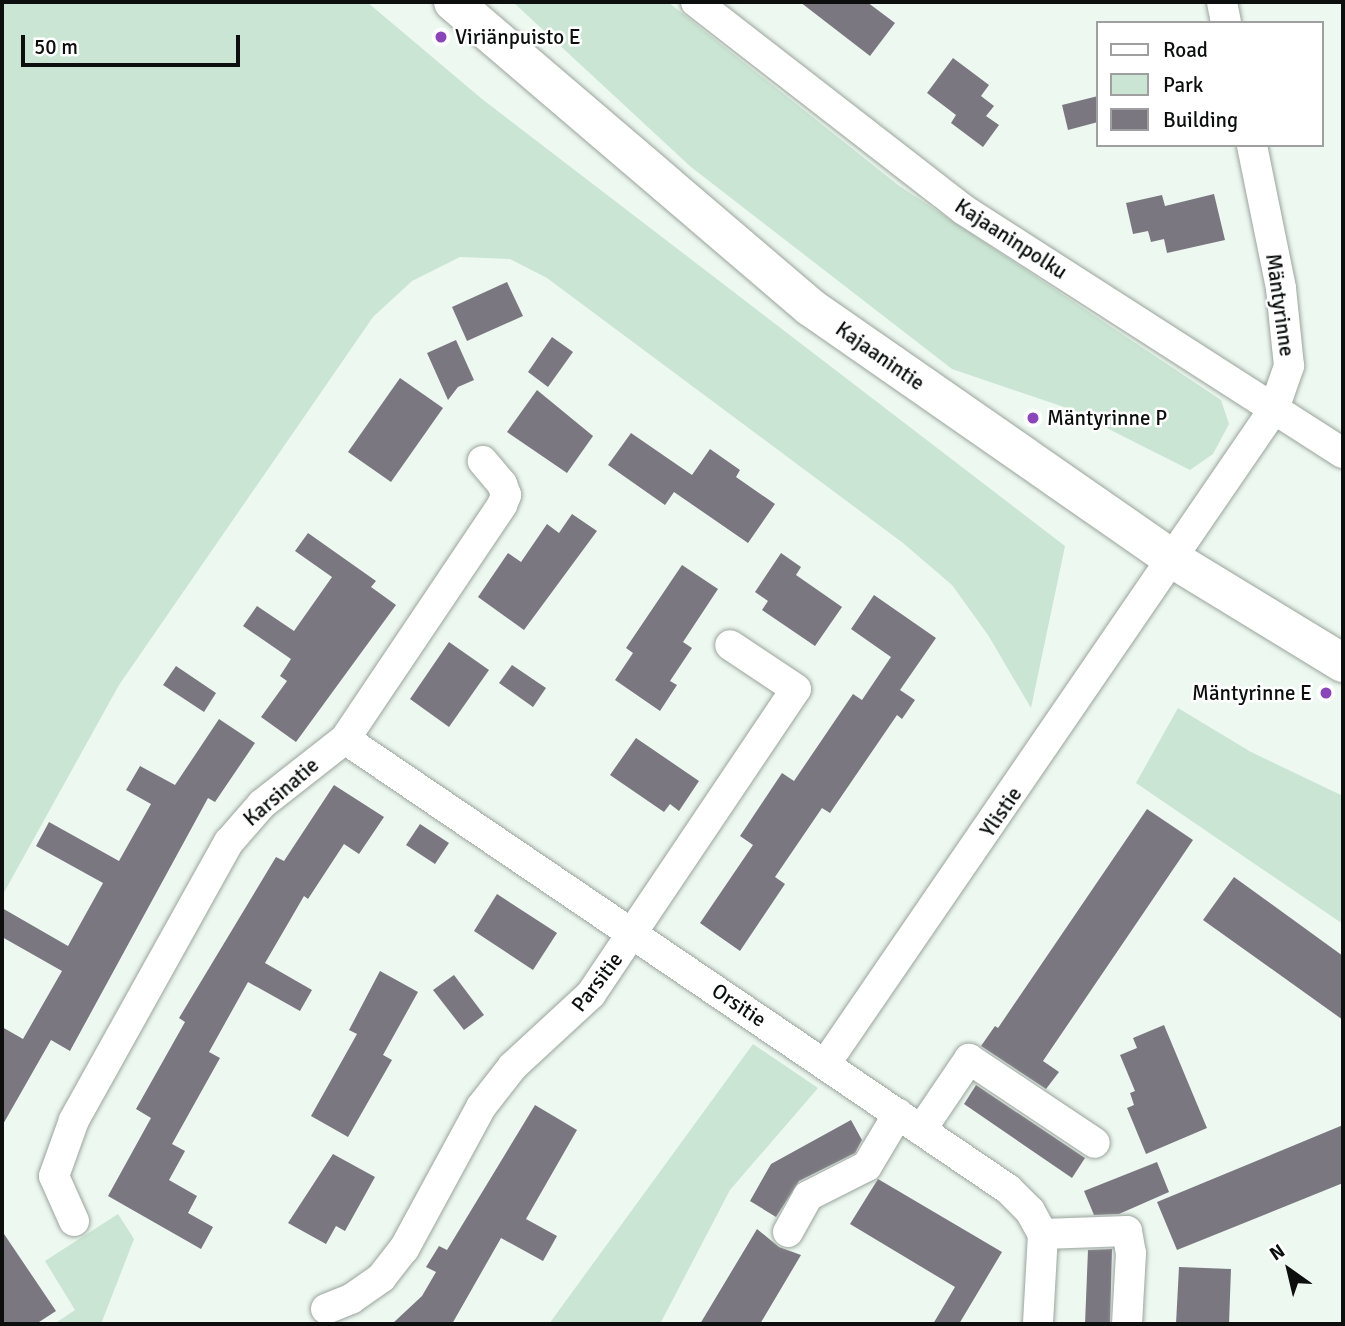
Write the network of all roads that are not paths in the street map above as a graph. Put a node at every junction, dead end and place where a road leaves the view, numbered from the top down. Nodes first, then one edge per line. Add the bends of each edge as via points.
1 (453, 2) edge
2 (696, 2) edge
3 (1222, 2) edge
4 (1226, 21) edge
5 (1252, 147) edge
6 (1274, 409) junction
7 (1343, 453) edge
8 (483, 461) dead end
9 (1174, 560) junction
10 (730, 645) dead end
11 (1343, 663) edge
12 (345, 739) junction
13 (633, 934) junction
14 (826, 1063) junction
15 (909, 1122) junction
16 (1095, 1143) dead end
17 (74, 1221) dead end
18 (788, 1232) dead end
19 (1043, 1234) junction
20 (326, 1309) dead end
21 (1038, 1324) edge
22 (1127, 1324) edge

1 - 9 main road, Kajaanintie via 810,307
2 - 6 street, Kajaaninpolku via 964,210
3 - 4 street
5 - 6 street, Mäntyrinne via 1281,288 1289,366
6 - 7 street, Kajaaninpolku
6 - 9 street, Mäntyrinne
8 - 12 street, Karsinatie via 502,484 506,495 502,505
9 - 11 main road, Kajaanintie
9 - 14 street, Ylistie
10 - 13 street, Parsitie via 796,689
12 - 13 street, Orsitie
12 - 17 street, Karsinatie via 262,804 229,842 58,1155 54,1176
13 - 14 street, Orsitie
13 - 20 street, Parsitie via 591,994 513,1066 481,1107 404,1250 381,1278 351,1299
14 - 15 street, Orsitie
15 - 16 street via 969,1059
15 - 18 street via 867,1166 808,1196
15 - 19 street, Orsitie via 1008,1189
19 - 21 street
19 - 22 street via 1126,1231 1130,1253

